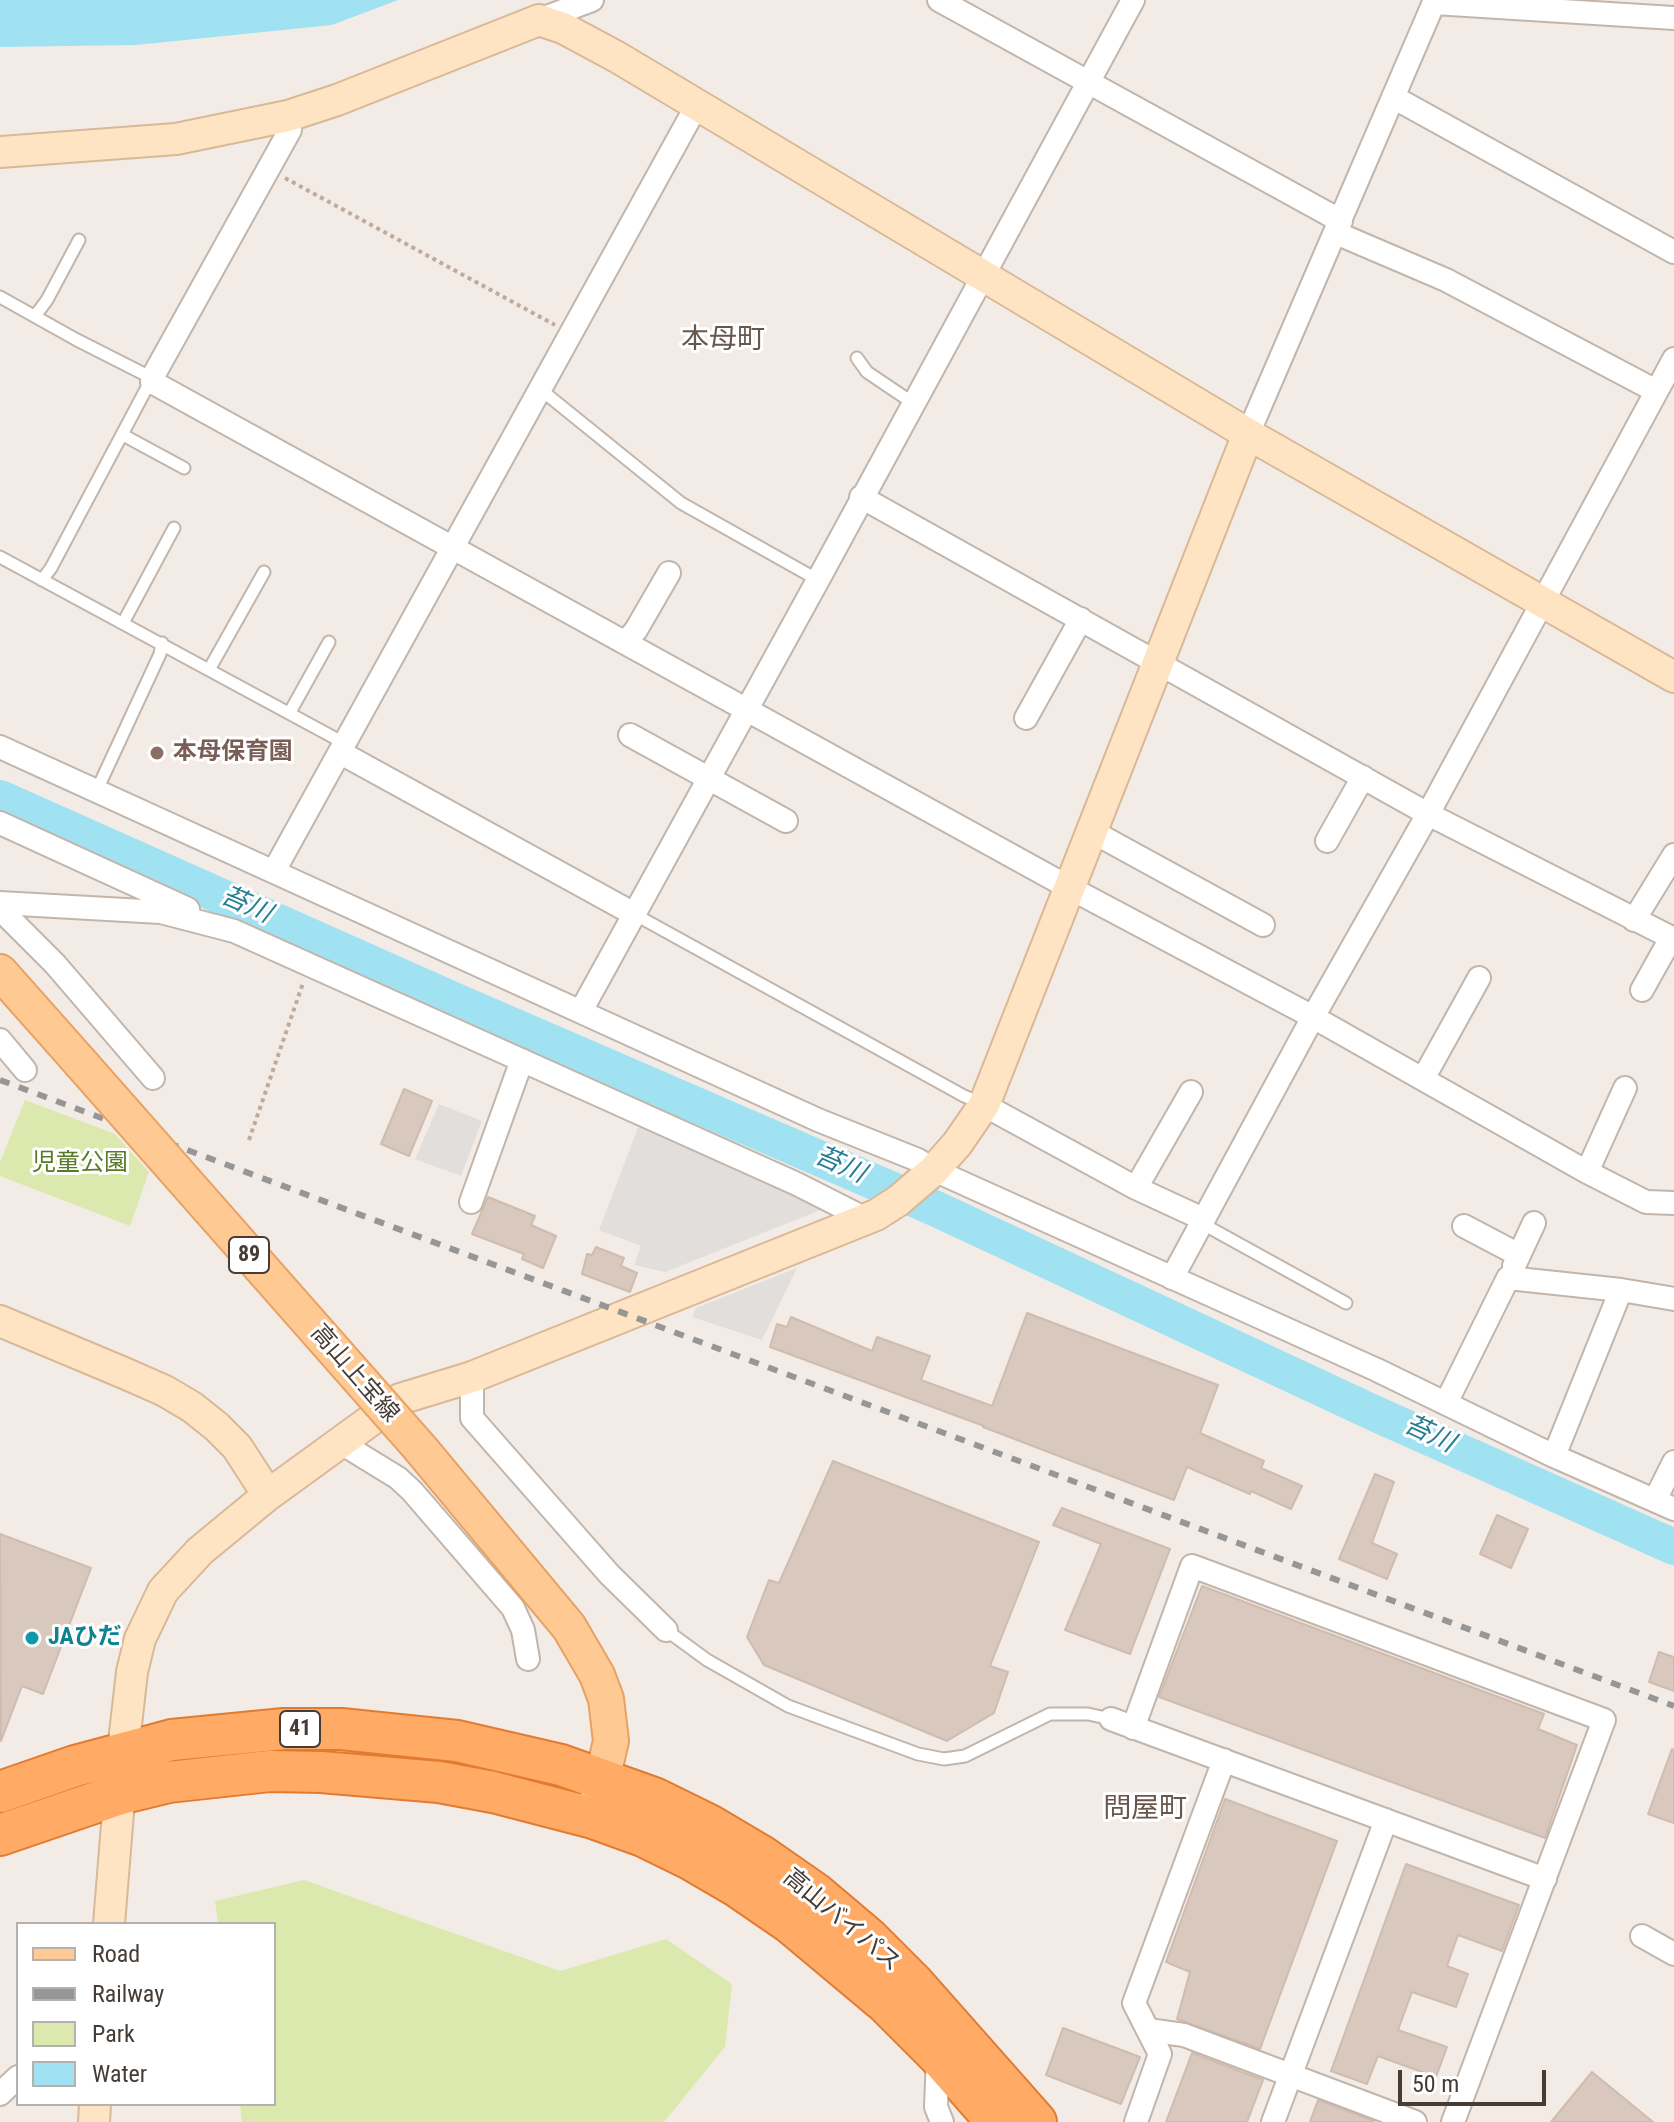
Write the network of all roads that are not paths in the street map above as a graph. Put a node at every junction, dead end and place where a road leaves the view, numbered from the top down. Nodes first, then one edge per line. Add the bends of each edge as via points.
1 (592, 0) edge
2 (939, 0) edge
3 (1133, 0) edge
4 (1434, 2) edge
5 (1670, 14) edge
6 (539, 20) junction
7 (1088, 82) junction
8 (1393, 97) junction
9 (697, 105) junction
10 (288, 116) junction
11 (0, 152) edge
12 (1339, 227) junction
13 (79, 240) dead end
14 (1674, 252) edge
15 (985, 274) junction
16 (0, 297) edge
17 (35, 316) junction
18 (857, 358) dead end
19 (1674, 359) edge
20 (152, 380) junction
21 (540, 389) junction
22 (1656, 391) junction
23 (913, 403) junction
24 (1248, 434) junction
25 (123, 435) junction
26 (184, 468) dead end
27 (861, 497) junction
28 (174, 528) dead end
29 (452, 546) junction
30 (0, 557) edge
31 (264, 572) dead end
32 (669, 573) dead end
33 (42, 580) junction
34 (818, 580) junction
35 (1542, 602) junction
36 (1081, 619) junction
37 (123, 623) junction
38 (329, 642) dead end
39 (162, 643) junction
40 (625, 643) junction
41 (1160, 662) junction
42 (210, 668) junction
43 (1674, 677) edge
44 (746, 710) junction
45 (290, 712) junction
46 (1026, 718) dead end
47 (630, 735) dead end
48 (0, 747) edge
49 (342, 748) junction
50 (1363, 777) junction
51 (709, 778) junction
52 (96, 792) junction
53 (1428, 814) junction
54 (786, 821) dead end
55 (0, 823) edge
56 (1093, 832) junction
57 (1327, 841) dead end
58 (1674, 855) edge
59 (274, 871) junction
60 (1070, 888) junction
61 (0, 906) edge
62 (634, 914) junction
63 (1634, 920) junction
64 (1263, 925) dead end
65 (234, 931) junction
66 (1672, 938) edge
67 (0, 972) edge
68 (1479, 978) dead end
69 (1642, 990) dead end
70 (581, 1011) junction
71 (1313, 1017) junction
72 (0, 1040) edge
73 (522, 1060) junction
74 (25, 1070) dead end
75 (153, 1078) dead end
76 (1423, 1079) junction
77 (1625, 1088) dead end
78 (1191, 1092) dead end
79 (984, 1105) junction
80 (931, 1172) junction
81 (1587, 1172) junction
82 (1136, 1188) junction
83 (471, 1202) dead end
84 (1674, 1203) edge
85 (871, 1217) junction
86 (1202, 1221) junction
87 (1534, 1223) dead end
88 (1464, 1226) dead end
89 (1519, 1255) junction
90 (1172, 1278) junction
91 (1508, 1278) junction
92 (1621, 1290) junction
93 (1674, 1299) edge
94 (1346, 1303) dead end
95 (0, 1321) edge
96 (472, 1377) junction
97 (1446, 1403) junction
98 (341, 1443) junction
99 (1554, 1456) junction
100 (1674, 1462) edge
101 (268, 1495) junction
102 (1664, 1504) edge
103 (666, 1630) joint
104 (528, 1659) dead end
105 (1111, 1719) joint
106 (1133, 1728) junction
107 (123, 1751) junction
108 (1224, 1760) junction
109 (603, 1778) junction
110 (0, 1792) edge
111 (120, 1794) junction
112 (593, 1818) junction
113 (1386, 1820) junction
114 (0, 1835) edge
115 (1545, 1879) junction
116 (109, 1922) edge
117 (1642, 1936) dead end
118 (1674, 1954) edge
119 (1148, 2030) junction
120 (938, 2055) junction
121 (1290, 2076) junction
122 (16, 2079) edge
123 (0, 2094) edge
124 (942, 2122) edge
125 (997, 2122) edge
126 (1036, 2122) edge
127 (1136, 2122) edge
128 (1273, 2122) edge
129 (1415, 2122) edge
130 (1453, 2122) edge

1 - 6 street
2 - 7 street
3 - 7 street
4 - 5 street
4 - 8 street
6 - 9 street via 584,38
6 - 10 street
7 - 12 street
7 - 15 street
8 - 12 street
8 - 14 street
9 - 15 street
9 - 21 street
10 - 11 street via 165,140
10 - 20 street via 290,130
12 - 22 street
12 - 24 street
13 - 17 lane
15 - 23 street
15 - 24 street
16 - 17 lane
17 - 20 lane
18 - 23 lane via 867,372
19 - 22 street
20 - 25 lane
20 - 29 street
21 - 29 street
21 - 34 lane via 681,503
22 - 35 street
23 - 27 street
24 - 35 street
24 - 41 street
25 - 26 lane
25 - 33 lane
27 - 34 street
27 - 36 street
28 - 37 lane
29 - 40 street
29 - 49 street
30 - 33 lane
31 - 42 lane
32 - 40 street
33 - 37 lane
34 - 44 street
35 - 43 street
35 - 53 street
36 - 41 street
36 - 46 street
37 - 39 lane
38 - 45 lane
39 - 42 lane
39 - 52 lane
40 - 44 street
41 - 50 street
41 - 56 street
42 - 45 lane
44 - 51 street
44 - 60 street
45 - 49 lane
47 - 51 street
48 - 52 street
49 - 59 street
49 - 62 street
50 - 53 street
50 - 57 street
51 - 54 street
51 - 62 street
52 - 59 street
53 - 63 street
53 - 71 street
55 - 65 street
56 - 60 street
56 - 64 street
58 - 63 street
59 - 70 street
60 - 71 street
60 - 79 street
61 - 65 street via 161,912
61 - 75 street
62 - 70 street
62 - 79 lane
63 - 66 street
65 - 73 street
66 - 69 street
67 - 109 main road, 高山上宝線 / 89, bridge via 420,1448 569,1627 606,1699 611,1741
68 - 76 street
70 - 80 street via 918,1160
71 - 76 street
71 - 86 street
72 - 74 street
73 - 83 street
73 - 85 street
76 - 81 street
77 - 81 street
78 - 82 street
79 - 80 street
79 - 82 street
80 - 85 street
80 - 90 street
81 - 84 street via 1646,1202
82 - 86 street
85 - 96 street
86 - 90 street
86 - 94 lane
87 - 89 street
88 - 89 street
89 - 91 street
90 - 97 street
91 - 92 street
91 - 97 street
92 - 93 street
92 - 99 street
95 - 101 street via 192,1407 237,1447
96 - 98 street via 400,1399
96 - 103 street via 472,1418 609,1574
97 - 99 street
98 - 101 street
98 - 104 street via 398,1478 443,1526 513,1608
99 - 102 street
100 - 102 street
101 - 107 street via 189,1561 163,1591 140,1639
103 - 105 lane via 788,1706 918,1754 965,1756 1050,1714
105 - 106 street
106 - 108 street
106 - 115 street via 1192,1566 1604,1720
107 - 109 highway, 41 via 228,1733 341,1729 457,1741
107 - 110 highway, 41
107 - 111 street
108 - 113 street
108 - 119 street via 1134,2003
109 - 112 main road, 高山上宝線 / 89
109 - 126 highway, 高山バイパス / 41 via 709,1825 816,1894 914,1984
111 - 112 highway, 41 via 219,1776 321,1772 439,1782
111 - 114 highway, 41
111 - 116 street
112 - 120 highway, 高山バイパス / 41 via 690,1859 776,1913 847,1969
113 - 115 street
113 - 121 street
115 - 130 street
117 - 118 street
119 - 121 street via 1184,2035
119 - 127 street via 1160,2054
120 - 124 street via 936,2107
120 - 125 highway, 高山バイパス / 41
121 - 128 street
121 - 129 street
122 - 123 street

